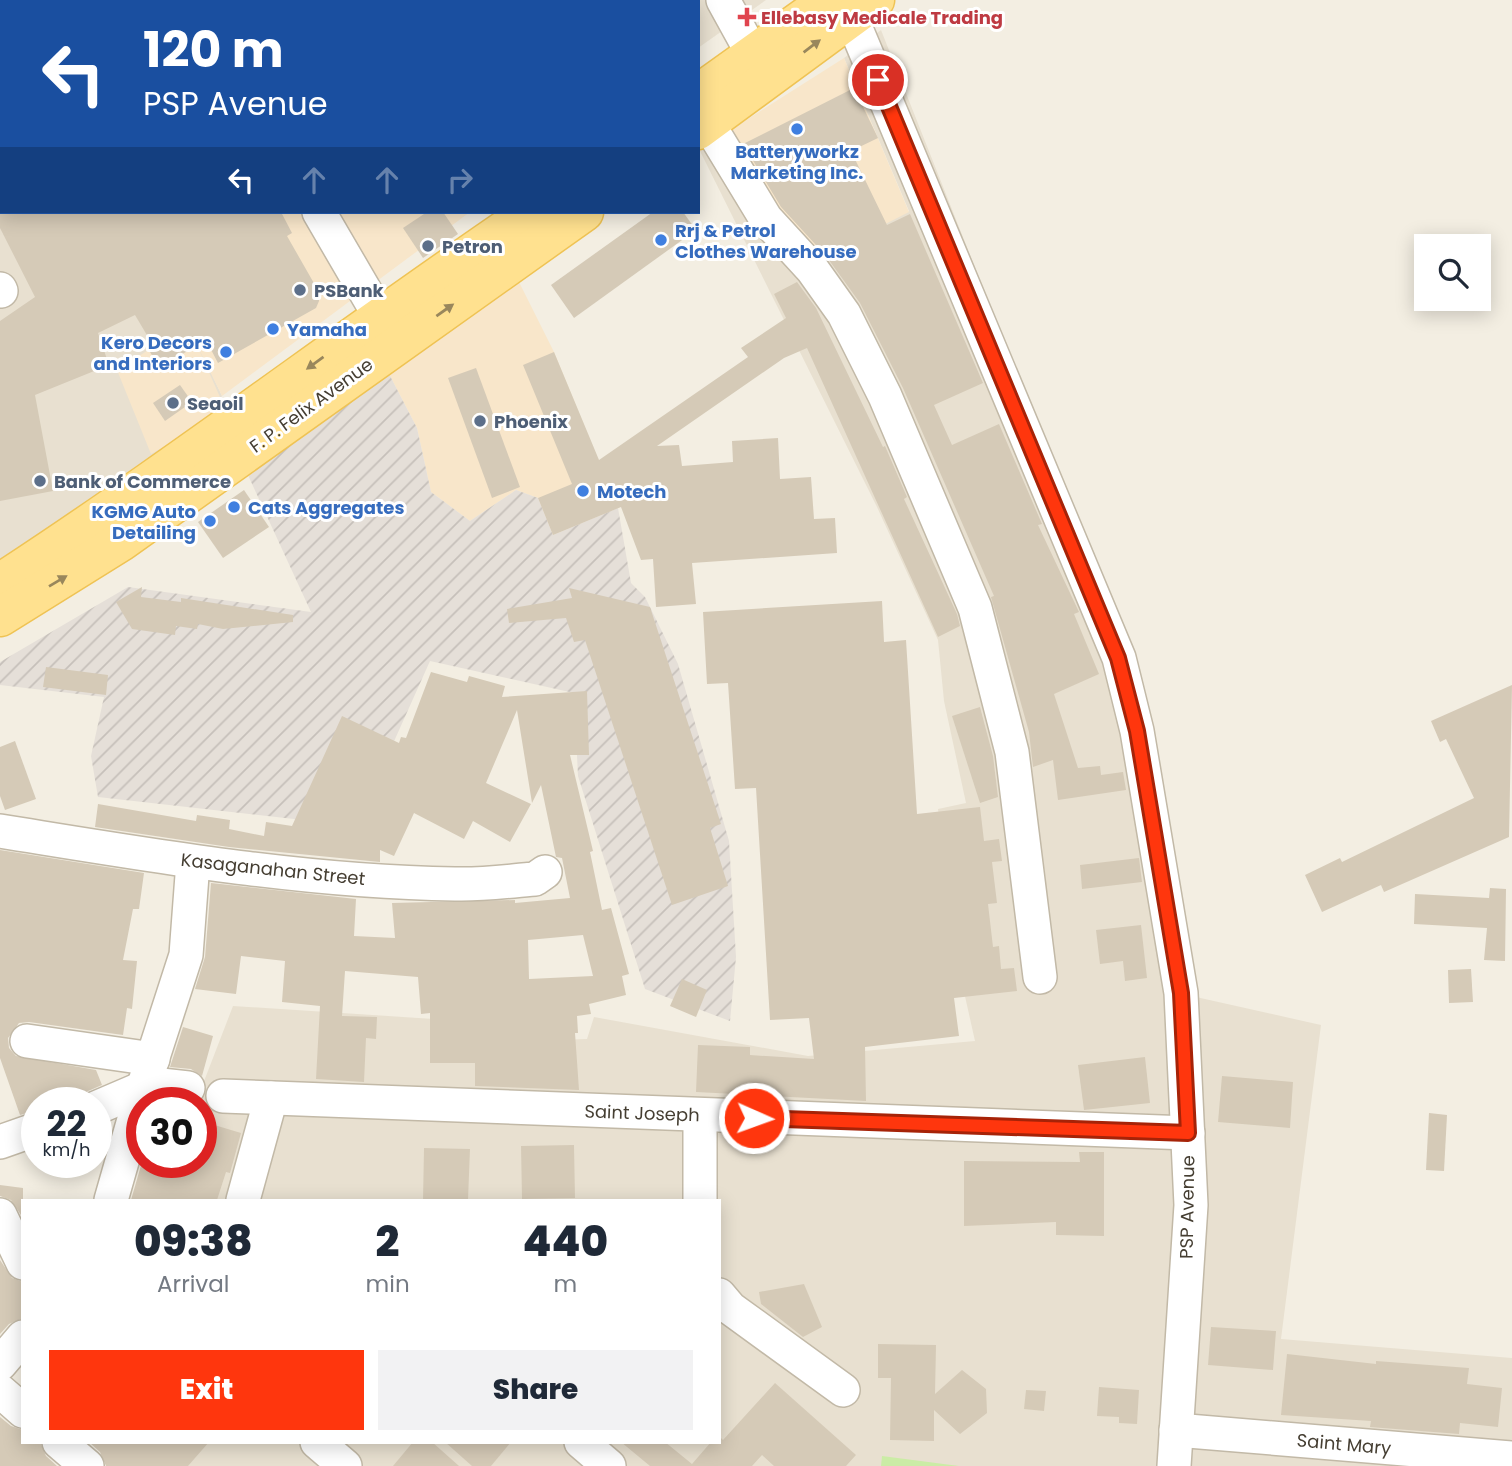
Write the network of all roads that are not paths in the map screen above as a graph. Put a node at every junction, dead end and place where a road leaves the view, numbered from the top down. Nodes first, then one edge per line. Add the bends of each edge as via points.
1 (723, 0) edge
2 (850, 4) edge
3 (760, 67) junction
4 (701, 114) edge
5 (320, 214) edge
6 (529, 214) edge
7 (581, 214) edge
8 (387, 331) junction
9 (0, 583) edge
10 (0, 617) edge
11 (0, 831) edge
12 (193, 862) junction
13 (545, 872) dead end
14 (1040, 977) dead end
15 (27, 1041) dead end
16 (148, 1073) junction
17 (182, 1087) edge
18 (112, 1097) edge
19 (223, 1097) dead end
20 (271, 1098) junction
21 (700, 1116) junction
22 (1188, 1133) junction
23 (21, 1135) edge
24 (0, 1142) edge
25 (111, 1199) edge
26 (243, 1199) edge
27 (700, 1199) edge
28 (0, 1215) edge
29 (21, 1259) edge
30 (721, 1298) edge
31 (21, 1339) edge
32 (0, 1364) edge
33 (843, 1390) dead end
34 (0, 1391) edge
35 (21, 1409) edge
36 (1175, 1430) junction
37 (61, 1444) edge
38 (319, 1444) edge
39 (583, 1444) edge
40 (1512, 1458) edge
41 (87, 1466) edge
42 (345, 1466) edge
43 (609, 1466) edge
44 (1174, 1466) edge

1 - 3 street
2 - 3 main road
2 - 22 street, PSP Avenue via 1118,658 1137,731 1181,993
3 - 4 main road
4 - 14 street via 766,219 844,314 885,396 975,608 1012,752
5 - 8 street
6 - 8 main road, F. P. Felix Avenue
8 -> 7 main road, F. P. Felix Avenue
8 -> 9 main road, F. P. Felix Avenue
10 -> 8 main road, F. P. Felix Avenue via 122,541
11 - 12 street, Kasaganahan Street
12 - 13 street, Kasaganahan Street via 458,885 535,879
12 - 16 street via 186,955
15 - 16 street
16 - 17 street via 162,1084
16 - 18 street
16 - 25 street
19 - 20 street, Saint Joseph
20 - 21 street, Saint Joseph
20 - 26 street
21 - 22 street, Saint Joseph
21 - 27 street
22 - 36 street, PSP Avenue via 1191,1205
23 - 24 street
28 - 29 street
30 - 33 street
31 - 32 street
34 - 35 street
36 - 40 street, Saint Mary
36 - 44 street, PSP Avenue
37 - 41 street
38 - 42 street
39 - 43 street

